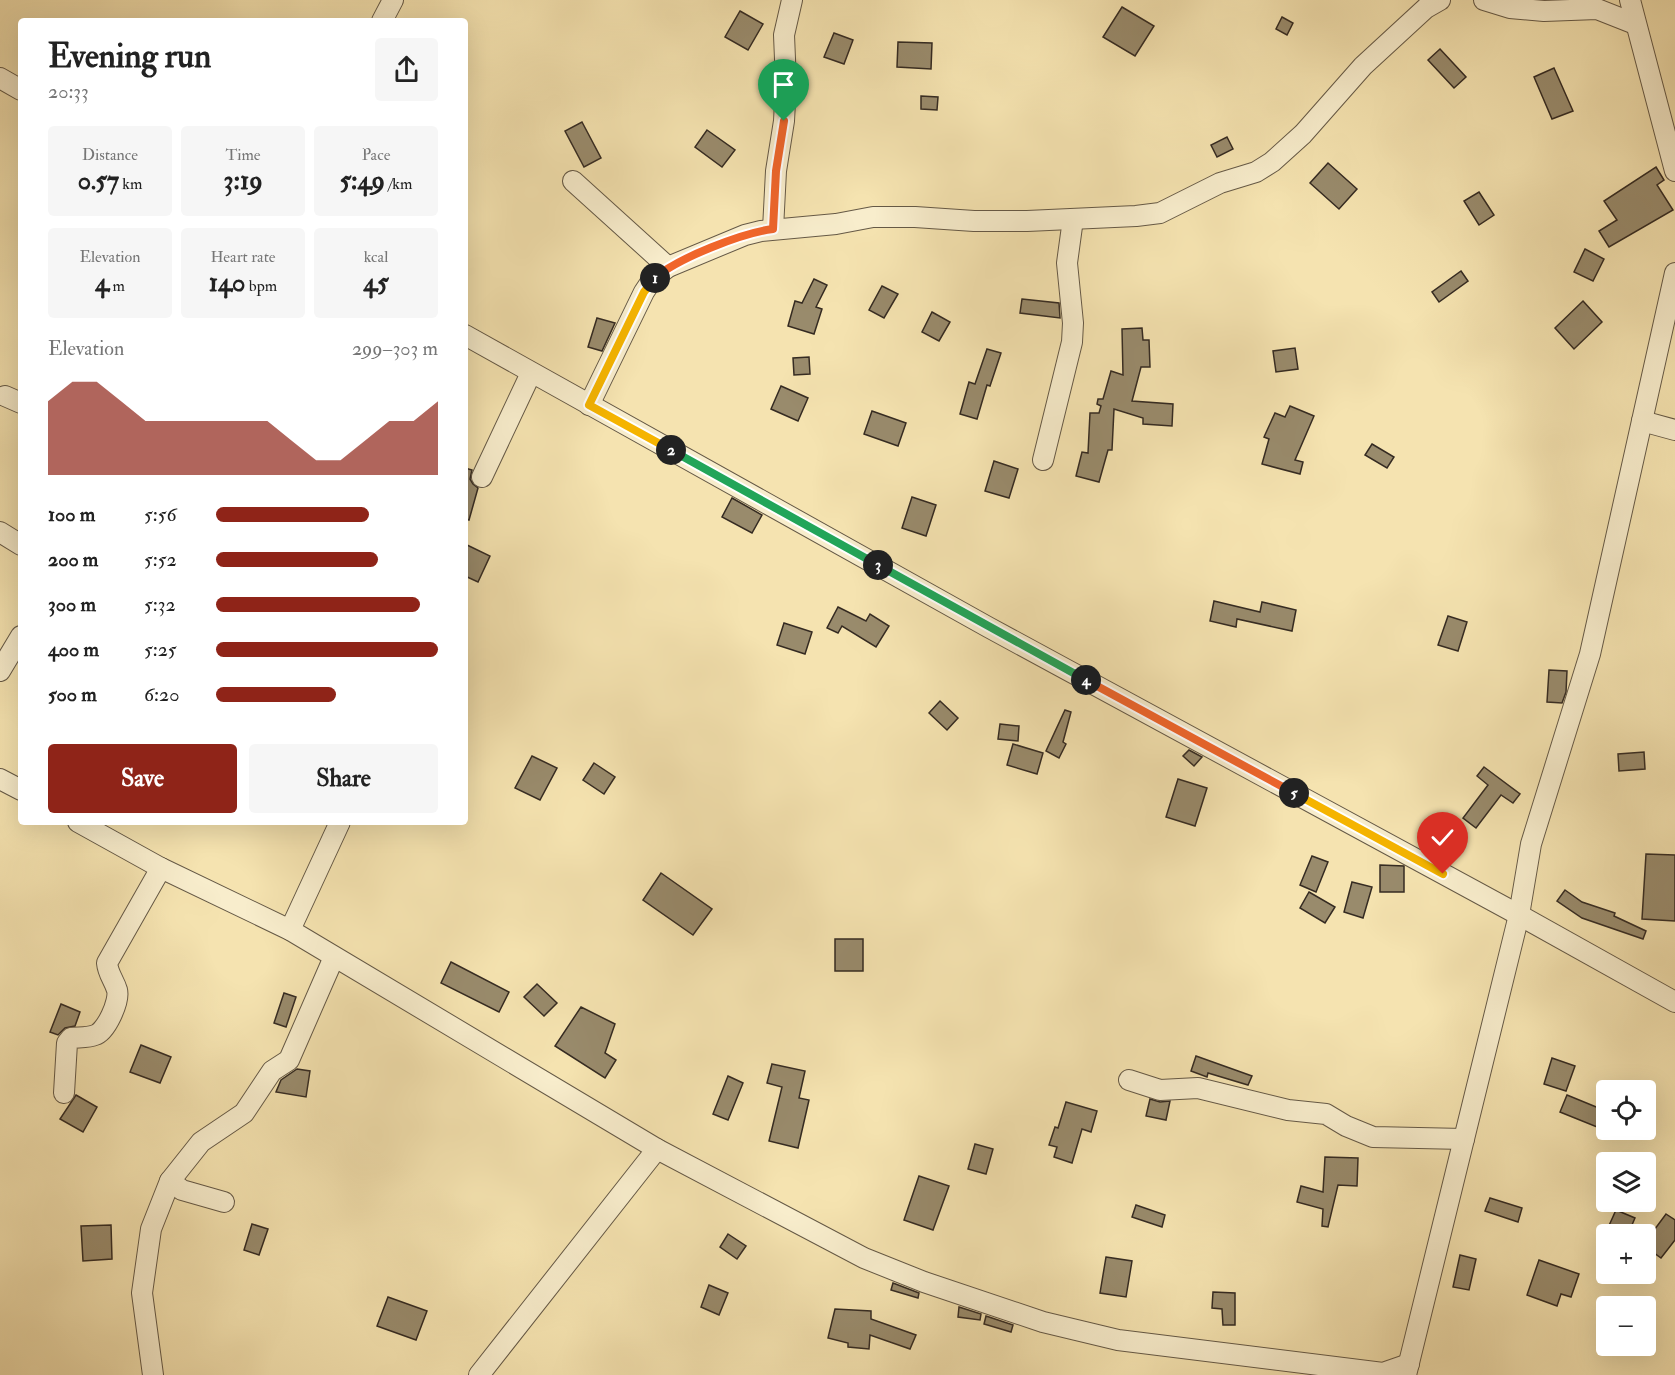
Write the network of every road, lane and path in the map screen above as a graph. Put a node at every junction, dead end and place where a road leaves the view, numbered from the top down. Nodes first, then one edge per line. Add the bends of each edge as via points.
1 (393, 0) edge
2 (792, 0) edge
3 (1440, 0) edge
4 (1484, 0) edge
5 (1630, 0) edge
6 (1604, 4) edge
7 (384, 18) edge
8 (1635, 24) junction
9 (1675, 171) edge
10 (573, 181) dead end
11 (1073, 219) junction
12 (773, 229) junction
13 (668, 267) junction
14 (1675, 273) edge
15 (468, 337) edge
16 (531, 373) junction
17 (589, 405) junction
18 (1642, 421) junction
19 (1675, 430) edge
20 (1043, 460) dead end
21 (482, 477) dead end
22 (0, 532) edge
23 (18, 543) edge
24 (18, 641) edge
25 (0, 671) edge
26 (0, 779) edge
27 (18, 788) edge
28 (83, 825) edge
29 (339, 825) edge
30 (161, 868) junction
31 (1519, 915) junction
32 (290, 930) junction
33 (333, 957) junction
34 (1675, 1002) edge
35 (1129, 1080) dead end
36 (64, 1093) dead end
37 (1464, 1139) junction
38 (657, 1149) junction
39 (170, 1181) junction
40 (224, 1202) dead end
41 (1408, 1370) edge
42 (1383, 1374) edge
43 (153, 1375) edge
44 (479, 1375) edge

1 - 7 street
2 - 12 street via 784,36 784,121
3 - 11 street via 1426,8 1363,66 1304,134 1256,172 1220,183 1160,213
4 - 6 street via 1510,9 1544,11
5 - 8 street
6 - 8 street
8 - 9 street
10 - 13 street
11 - 12 street via 873,217
11 - 20 street via 1067,263 1072,342
12 - 13 street via 745,235
13 - 17 street via 644,292
14 - 18 street
15 - 16 street
16 - 17 street
16 - 21 street
17 - 31 street
18 - 19 street
18 - 31 street via 1590,654 1531,844
22 - 23 street
24 - 25 street
26 - 27 street
28 - 30 street
29 - 32 street
30 - 32 street
30 - 36 street via 107,963 118,999 104,1030 71,1038 67,1043
31 - 34 street
31 - 37 street
32 - 33 street
33 - 38 street
33 - 39 street via 289,1060 272,1071 244,1113 201,1142
35 - 37 street via 1160,1090 1207,1090 1288,1110 1326,1114 1373,1137
37 - 41 street
38 - 42 street via 864,1258 1043,1322 1118,1340
38 - 44 street
39 - 40 street via 182,1190
39 - 43 street via 150,1229 142,1293
41 - 42 street

